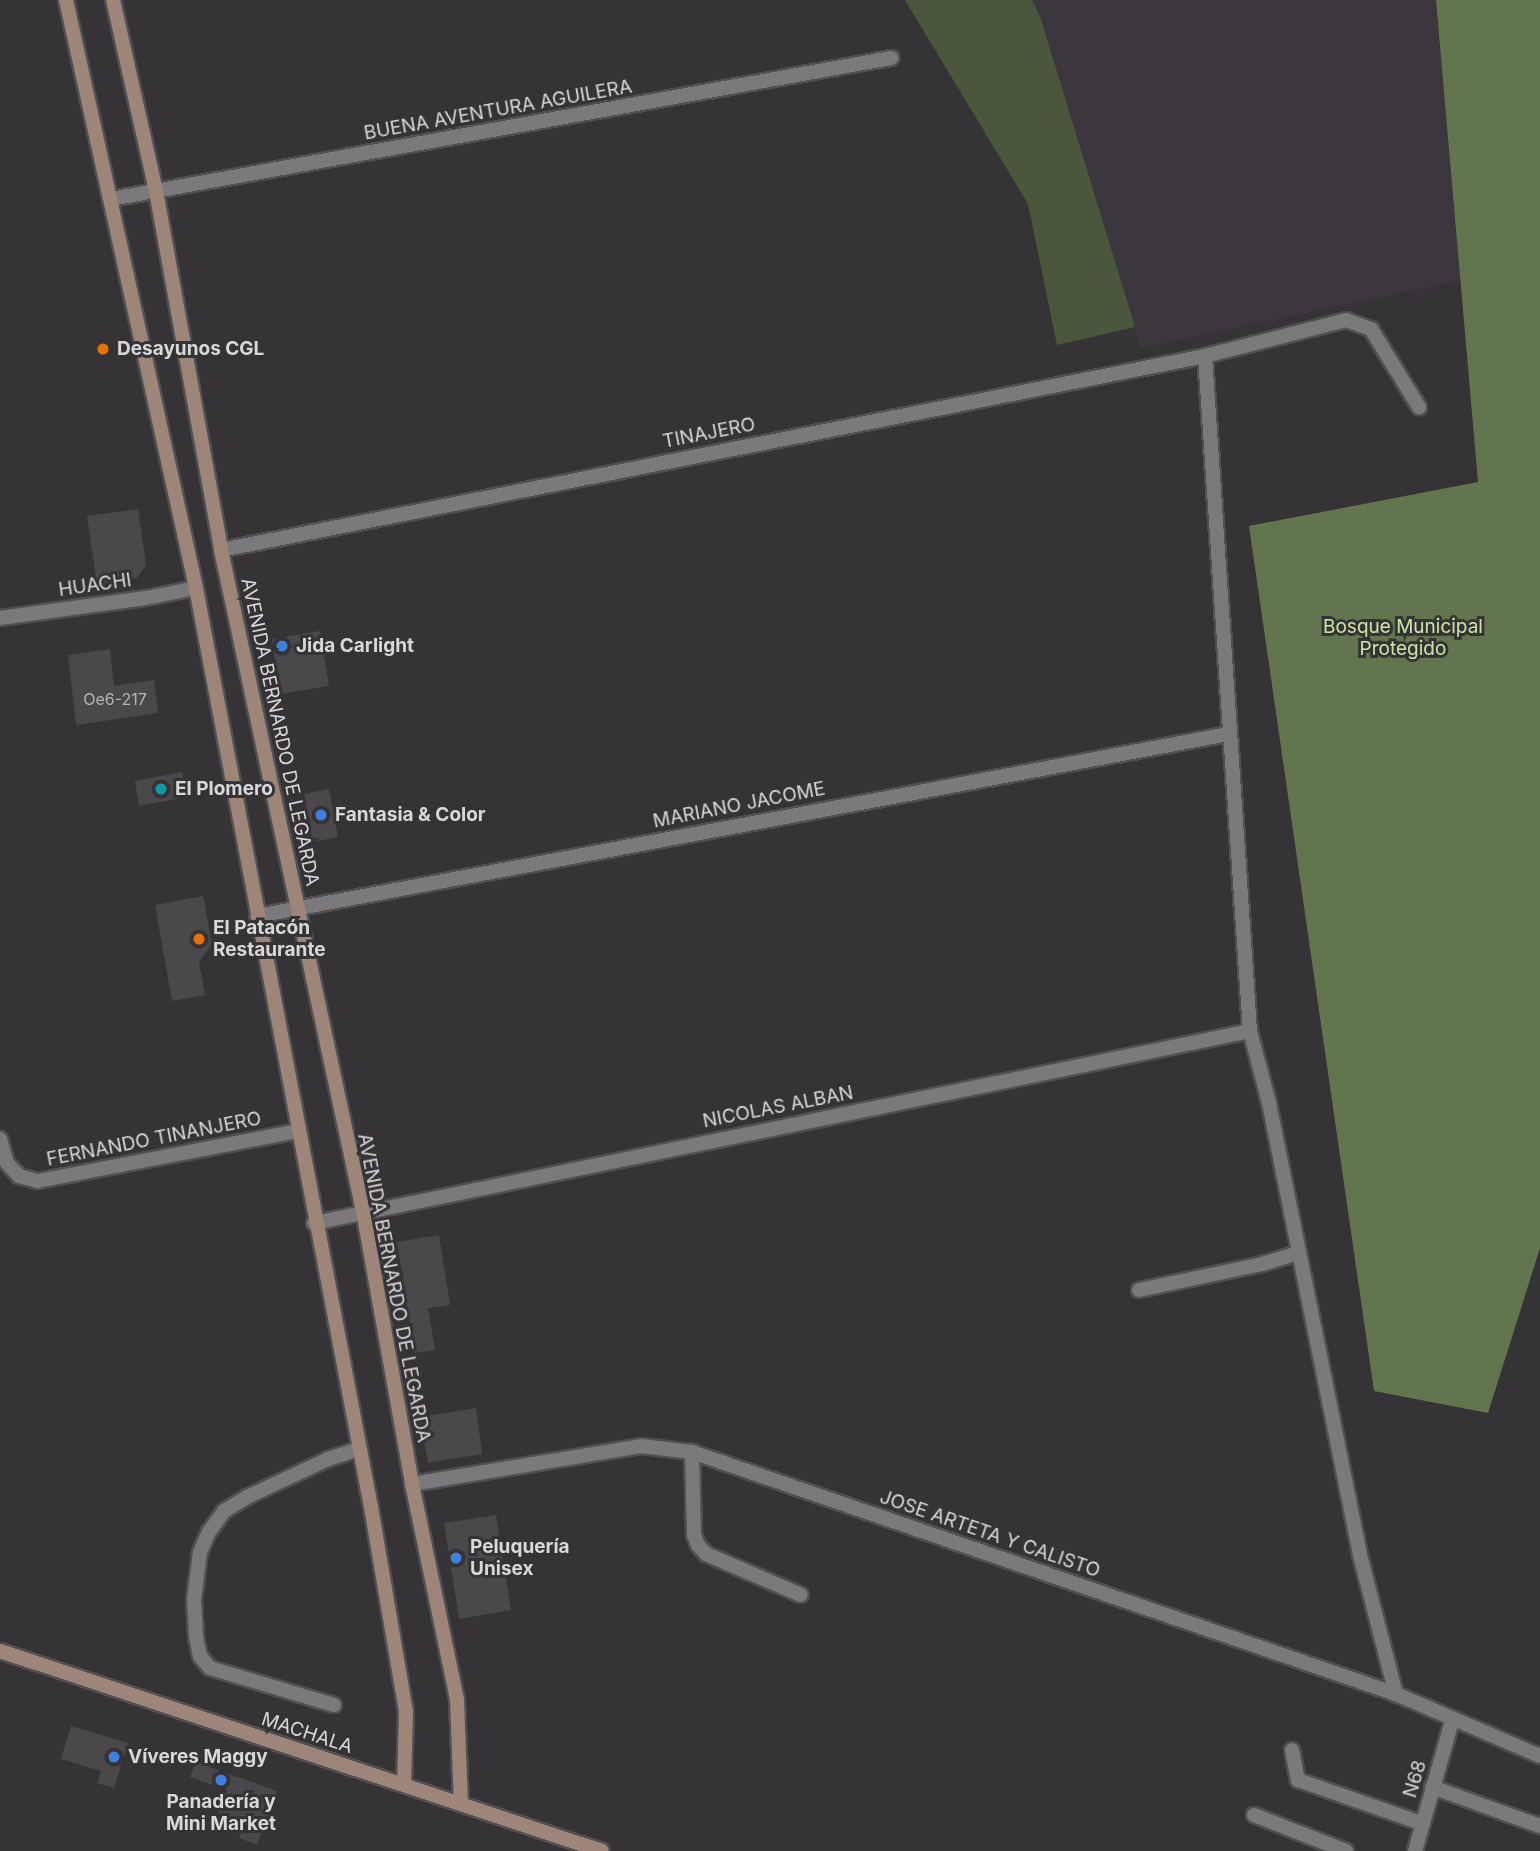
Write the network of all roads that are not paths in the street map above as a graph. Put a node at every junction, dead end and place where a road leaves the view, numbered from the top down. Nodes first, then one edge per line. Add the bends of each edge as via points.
1 (66, 0) edge
2 (113, 0) edge
3 (891, 58) dead end
4 (156, 191) junction
5 (111, 199) junction
6 (1205, 356) junction
7 (1419, 407) dead end
8 (221, 550) junction
9 (195, 588) junction
10 (0, 618) edge
11 (1229, 734) junction
12 (298, 907) junction
13 (257, 916) junction
14 (1250, 1031) junction
15 (297, 1131) junction
16 (0, 1139) edge
17 (363, 1211) junction
18 (314, 1223) junction
19 (1298, 1253) junction
20 (1139, 1290) dead end
21 (359, 1448) junction
22 (692, 1452) junction
23 (412, 1485) junction
24 (801, 1595) dead end
25 (0, 1651) edge
26 (1396, 1695) junction
27 (334, 1705) dead end
28 (1453, 1718) junction
29 (1292, 1750) dead end
30 (1540, 1756) edge
31 (404, 1785) junction
32 (1432, 1787) junction
33 (461, 1804) junction
34 (1254, 1815) dead end
35 (1422, 1823) junction
36 (1540, 1826) edge
37 (602, 1851) edge
38 (1346, 1851) edge
39 (1415, 1851) edge

1 - 5 street
2 - 4 street, AVENIDA BERNARDO DE LEGARDA
3 - 4 street, BUENA AVENTURA AGUILERA
4 - 5 street, BUENA AVENTURA AGUILERA
4 - 8 street, AVENIDA BERNARDO DE LEGARDA
5 - 9 street
6 - 7 street, TINAJERO via 1346,320 1371,329
6 - 8 street, TINAJERO
6 - 11 street
8 - 12 street, AVENIDA BERNARDO DE LEGARDA
9 - 10 street, HUACHI
9 - 13 street
11 - 12 street, MARIANO JACOME
11 - 14 street
12 - 13 street, MARIANO JACOME
12 - 17 street, AVENIDA BERNARDO DE LEGARDA
13 - 15 street
14 - 17 street, NICOLAS ALBAN
14 - 19 street
15 - 16 street, FERNANDO TINANJERO via 38,1181 19,1176 7,1163
15 - 18 street
17 - 18 street, NICOLAS ALBAN
17 - 23 street, AVENIDA BERNARDO DE LEGARDA
18 - 21 street
19 - 20 street
19 - 26 street via 1360,1555
21 - 27 street via 328,1458 224,1511 201,1552 194,1601 200,1656 210,1668
21 - 31 street via 406,1711
22 - 23 street, JOSE ARTETA Y CALISTO via 642,1446
22 - 24 street via 698,1545 706,1554
22 - 26 street, JOSE ARTETA Y CALISTO
23 - 33 street, AVENIDA BERNARDO DE LEGARDA via 457,1700
25 - 31 street, MACHALA
26 - 28 street, JOSE ARTETA Y CALISTO
28 - 30 street, JOSE ARTETA Y CALISTO
28 - 32 street, N68
29 - 35 street via 1298,1780
31 - 33 street, MACHALA
32 - 35 street, N68
32 - 36 street
33 - 37 street, MACHALA
34 - 38 street
35 - 39 street, N68

